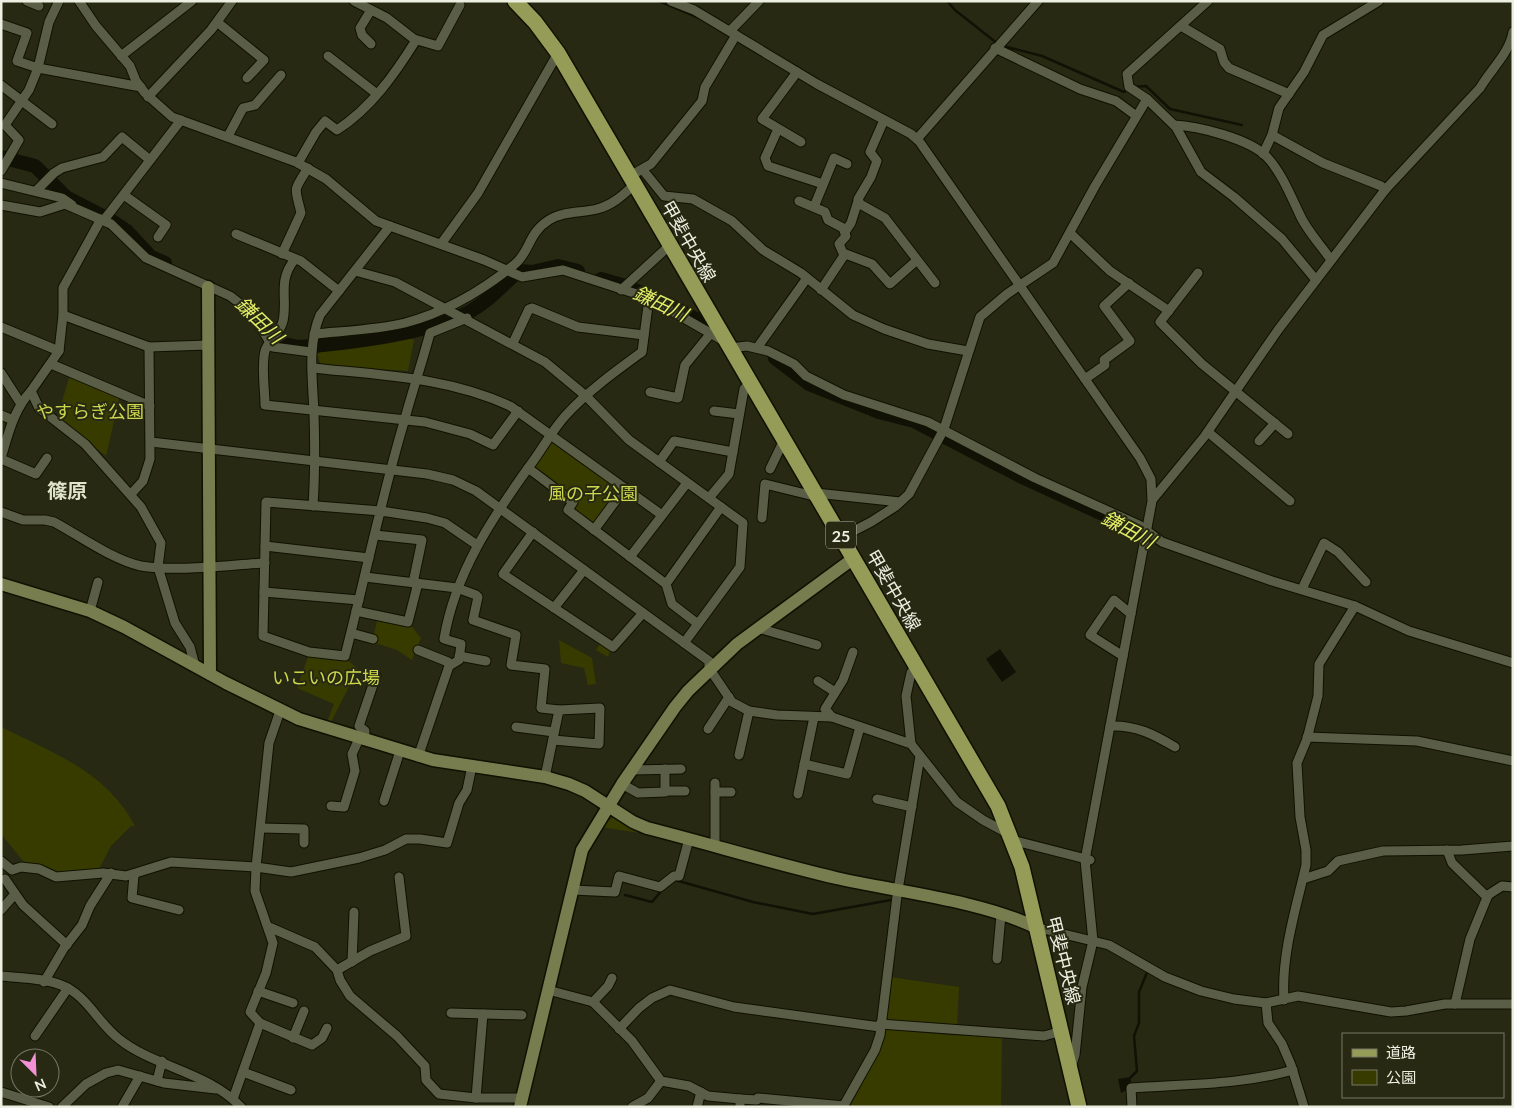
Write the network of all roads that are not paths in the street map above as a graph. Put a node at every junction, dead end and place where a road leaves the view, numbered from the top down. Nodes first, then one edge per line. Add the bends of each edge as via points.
1 (27, 1) edge
2 (58, 1) edge
3 (79, 1) edge
4 (192, 1) edge
5 (232, 1) edge
6 (354, 1) edge
7 (515, 1) edge
8 (671, 1) edge
9 (759, 1) edge
10 (1038, 1) edge
11 (1208, 1) edge
12 (1379, 1) edge
13 (460, 5) dead end
14 (39, 6) dead end
15 (371, 10) junction
16 (217, 22) junction
17 (1, 24) edge
18 (1181, 26) junction
19 (1513, 32) edge
20 (733, 33) junction
21 (416, 40) junction
22 (371, 44) dead end
23 (995, 48) junction
24 (558, 53) junction
25 (121, 56) junction
26 (328, 56) dead end
27 (38, 68) junction
28 (797, 72) junction
29 (281, 75) dead end
30 (247, 78) dead end
31 (1, 84) edge
32 (140, 87) junction
33 (377, 94) junction
34 (1289, 94) junction
35 (148, 96) junction
36 (22, 99) junction
37 (1147, 99) junction
38 (1135, 116) junction
39 (181, 120) junction
40 (884, 120) junction
41 (52, 124) dead end
42 (1174, 125) junction
43 (778, 129) junction
44 (1272, 135) junction
45 (228, 136) junction
46 (917, 138) junction
47 (800, 142) dead end
48 (1263, 154) junction
49 (150, 160) junction
50 (298, 163) junction
51 (847, 164) dead end
52 (308, 168) junction
53 (1, 171) edge
54 (636, 177) junction
55 (1, 183) edge
56 (823, 184) junction
57 (1385, 190) junction
58 (36, 191) junction
59 (124, 195) junction
60 (799, 201) dead end
61 (858, 201) junction
62 (1, 205) edge
63 (72, 205) junction
64 (814, 207) junction
65 (102, 220) junction
66 (390, 226) junction
67 (845, 232) junction
68 (1070, 233) junction
69 (236, 234) dead end
70 (158, 237) dead end
71 (441, 244) junction
72 (670, 245) junction
73 (282, 254) junction
74 (845, 254) junction
75 (295, 259) junction
76 (1331, 260) junction
77 (916, 261) junction
78 (508, 269) junction
79 (355, 271) junction
80 (1198, 273) dead end
81 (807, 278) junction
82 (1316, 280) junction
83 (1129, 283) junction
84 (935, 284) dead end
85 (1020, 285) junction
86 (208, 286) junction
87 (621, 290) junction
88 (821, 290) junction
89 (339, 291) junction
90 (649, 298) junction
91 (447, 308) junction
92 (1169, 311) junction
93 (63, 316) junction
94 (467, 318) junction
95 (1, 328) edge
96 (711, 333) junction
97 (314, 334) junction
98 (644, 335) junction
99 (270, 343) junction
100 (513, 343) junction
101 (208, 345) junction
102 (728, 345) junction
103 (149, 347) junction
104 (757, 348) junction
105 (59, 351) junction
106 (312, 352) junction
107 (968, 352) junction
108 (51, 364) junction
109 (312, 368) junction
110 (1, 373) edge
111 (418, 379) junction
112 (1085, 379) junction
113 (750, 384) junction
114 (31, 391) junction
115 (1237, 391) junction
116 (650, 392) dead end
117 (586, 396) junction
118 (21, 404) junction
119 (150, 406) junction
120 (518, 411) junction
121 (714, 411) dead end
122 (314, 412) junction
123 (739, 414) junction
124 (1, 415) edge
125 (13, 420) junction
126 (404, 420) junction
127 (1275, 423) junction
128 (943, 431) junction
129 (1208, 432) junction
130 (1288, 434) dead end
131 (552, 435) junction
132 (784, 440) junction
133 (1259, 440) dead end
134 (151, 442) junction
135 (210, 450) junction
136 (733, 452) junction
137 (1, 458) edge
138 (48, 458) dead end
139 (315, 461) junction
140 (659, 462) junction
141 (528, 468) junction
142 (770, 469) dead end
143 (391, 470) junction
144 (687, 483) junction
145 (625, 488) junction
146 (130, 494) junction
147 (817, 495) junction
148 (709, 498) junction
149 (1152, 499) junction
150 (1290, 501) dead end
151 (900, 502) junction
152 (314, 506) junction
153 (721, 507) junction
154 (500, 508) junction
155 (381, 511) junction
156 (1, 512) edge
157 (662, 516) junction
158 (762, 518) dead end
159 (594, 530) junction
160 (1146, 531) junction
161 (533, 532) junction
162 (375, 534) junction
163 (842, 537) junction
164 (477, 545) junction
165 (265, 546) junction
166 (630, 557) junction
167 (370, 558) junction
168 (854, 558) junction
169 (265, 563) junction
170 (209, 566) junction
171 (158, 567) junction
172 (584, 570) junction
173 (365, 577) junction
174 (98, 582) dead end
175 (1366, 582) dead end
176 (416, 583) junction
177 (1, 584) edge
178 (666, 584) junction
179 (457, 588) junction
180 (1302, 590) junction
181 (264, 592) junction
182 (359, 600) junction
183 (1355, 606) junction
184 (554, 608) junction
185 (90, 611) junction
186 (356, 611) junction
187 (643, 613) junction
188 (1131, 614) junction
189 (698, 624) junction
190 (758, 628) junction
191 (351, 633) junction
192 (373, 639) dead end
193 (684, 643) junction
194 (817, 646) dead end
195 (418, 650) dead end
196 (853, 652) dead end
197 (459, 656) junction
198 (1123, 656) junction
199 (486, 661) dead end
200 (1513, 663) edge
201 (917, 665) junction
202 (195, 666) junction
203 (449, 666) junction
204 (709, 668) junction
205 (210, 674) junction
206 (376, 676) dead end
207 (818, 681) dead end
208 (835, 692) junction
209 (729, 697) junction
210 (559, 710) junction
211 (280, 711) junction
212 (749, 711) junction
213 (814, 717) junction
214 (832, 717) junction
215 (1110, 726) junction
216 (516, 727) dead end
217 (860, 727) junction
218 (708, 729) dead end
219 (554, 736) junction
220 (1307, 737) junction
221 (361, 740) junction
222 (911, 744) junction
223 (1175, 747) dead end
224 (400, 751) junction
225 (739, 755) dead end
226 (920, 756) junction
227 (418, 757) junction
228 (1513, 761) edge
229 (804, 764) junction
230 (472, 766) junction
231 (681, 769) dead end
232 (632, 770) junction
233 (665, 770) junction
234 (546, 777) junction
235 (622, 784) junction
236 (665, 791) junction
237 (685, 791) dead end
238 (731, 792) dead end
239 (798, 794) dead end
240 (877, 799) dead end
241 (384, 802) dead end
242 (331, 806) dead end
243 (608, 806) junction
244 (912, 807) junction
245 (261, 828) junction
246 (1011, 837) junction
247 (689, 839) junction
248 (304, 843) dead end
249 (715, 846) junction
250 (1513, 846) edge
251 (1447, 850) junction
252 (1088, 860) junction
253 (1, 861) edge
254 (256, 867) junction
255 (12, 870) junction
256 (111, 873) junction
257 (134, 875) junction
258 (399, 877) dead end
259 (1303, 879) junction
260 (3, 882) edge
261 (1513, 887) edge
262 (573, 890) junction
263 (899, 891) junction
264 (16, 894) junction
265 (1487, 897) junction
266 (1, 910) edge
267 (179, 910) dead end
268 (354, 912) dead end
269 (1001, 915) junction
270 (1035, 927) junction
271 (269, 928) junction
272 (1093, 941) junction
273 (66, 945) junction
274 (997, 959) dead end
275 (352, 962) junction
276 (337, 970) junction
277 (1, 976) edge
278 (612, 978) dead end
279 (44, 982) junction
280 (68, 988) junction
281 (548, 990) junction
282 (258, 991) junction
283 (1284, 1000) junction
284 (593, 1002) junction
285 (1266, 1002) junction
286 (293, 1003) dead end
287 (1455, 1004) junction
288 (1513, 1004) edge
289 (304, 1011) dead end
290 (452, 1013) dead end
291 (483, 1014) junction
292 (522, 1015) dead end
293 (260, 1023) junction
294 (880, 1026) junction
295 (327, 1028) dead end
296 (619, 1029) junction
297 (1062, 1031) junction
298 (35, 1036) dead end
299 (293, 1038) junction
300 (162, 1061) junction
301 (1071, 1068) junction
302 (1293, 1070) junction
303 (243, 1072) junction
304 (140, 1076) junction
305 (157, 1081) junction
306 (661, 1081) junction
307 (219, 1089) junction
308 (291, 1090) dead end
309 (1, 1092) edge
310 (701, 1092) junction
311 (476, 1098) junction
312 (520, 1102) edge
313 (740, 1103) edge
314 (236, 1104) edge
315 (843, 1106) edge
316 (49, 1107) edge
317 (62, 1107) edge
318 (122, 1107) edge
319 (632, 1107) edge
320 (697, 1107) edge
321 (1078, 1107) edge
322 (1132, 1107) edge
323 (1304, 1107) edge

1 - 14 street
2 - 27 street via 49,22
3 - 25 street
4 - 25 street
5 - 16 street
6 - 15 street
7 - 24 main road, 甲斐中央線 / 25
8 - 20 street via 694,10
9 - 20 street
10 - 23 street
11 - 18 street
12 - 34 street via 1323,35
13 - 21 street via 438,46
15 - 21 street
15 - 22 street via 360,28
16 - 30 street via 264,60
16 - 35 street
17 - 27 street via 27,33 16,61
18 - 34 street via 1220,49 1229,68
18 - 37 street via 1127,74 1129,87
19 - 57 street via 1511,44 1480,88
20 - 28 street
20 - 54 street via 705,87 702,101 651,164
21 - 33 street via 396,73
23 - 38 street via 1080,89 1116,101
23 - 46 street
24 - 54 main road, 甲斐中央線 / 25
24 - 71 street via 478,193
25 - 32 street
26 - 33 street
27 - 32 street
27 - 36 street
28 - 40 street
28 - 43 street via 762,119
29 - 45 street via 255,105 243,108
31 - 36 street
32 - 35 street
33 - 50 street via 356,118 337,130 326,121
34 - 44 street via 1280,108
35 - 39 street via 172,117
36 - 41 street
36 - 53 street via 5,125 18,140
37 - 38 street
37 - 42 street
38 - 68 street
39 - 45 street
39 - 49 street
40 - 46 street
40 - 61 street via 870,152 877,161 876,167
42 - 48 street via 1215,132
42 - 82 street via 1201,172 1282,239
43 - 47 street
43 - 56 street via 765,158 768,166
44 - 48 street
44 - 57 street via 1323,163
45 - 50 street
46 - 85 street
48 - 76 street
49 - 58 street via 122,137 103,157 62,168
49 - 59 street
50 - 52 street
51 - 56 street via 834,158
52 - 66 street via 376,221
52 - 73 street via 295,188 301,213
54 - 72 main road, 甲斐中央線 / 25
54 - 78 street via 617,200 598,209 548,221 532,236 524,253
54 - 81 street via 664,196 693,200 732,221 763,250
55 - 58 street
56 - 64 street
57 - 76 street
58 - 63 street via 62,198
59 - 65 street
59 - 70 street via 166,224
60 - 64 street
61 - 67 street
61 - 77 street via 885,218
62 - 63 street via 40,212
63 - 65 street
64 - 67 street via 825,212 828,220
65 - 86 street via 124,235 146,258
65 - 93 street via 63,288
66 - 71 street
66 - 79 street
67 - 74 street via 846,236 839,244
68 - 83 street via 1110,271
68 - 85 street via 1053,263
69 - 73 street
71 - 78 street
72 - 87 street
72 - 102 main road, 甲斐中央線 / 25
73 - 75 street
74 - 77 street via 872,264 890,284
74 - 88 street
75 - 89 street
75 - 99 street via 283,282 280,331
76 - 82 street
77 - 84 street
78 - 87 street via 522,277 563,270
78 - 91 street via 478,292
79 - 89 street
79 - 91 street via 394,282
80 - 92 street
81 - 88 street
81 - 104 street
82 - 115 street
83 - 92 street
83 - 112 street via 1104,306 1130,341
85 - 107 street via 980,317
85 - 112 street
86 - 99 street via 230,296 250,312
86 - 101 street
87 - 90 street
88 - 107 street via 868,323 938,347
89 - 97 street via 320,315
90 - 96 street
90 - 98 street
91 - 94 street
91 - 97 street via 404,323
92 - 115 street via 1160,322 1202,364
93 - 103 street
93 - 105 street
94 - 100 street
94 - 111 street via 430,333
95 - 105 street
96 - 102 street
96 - 116 street via 685,365 678,398
97 - 106 street
98 - 100 street via 578,327 532,308
98 - 117 street via 642,352
99 - 106 street via 288,351
99 - 122 street via 264,358 265,405
100 - 117 street via 553,367
101 - 103 street
101 - 135 street
102 - 104 street
102 - 113 main road, 甲斐中央線 / 25
103 - 119 street
104 - 128 street via 786,358 806,376 844,395 914,416
105 - 108 street
106 - 109 street
107 - 128 street
108 - 114 street
108 - 119 street
109 - 111 street
109 - 122 street
110 - 118 street
111 - 120 street via 483,393
111 - 126 street
112 - 149 street via 1146,468 1153,490
113 - 123 street via 744,389
113 - 132 main road, 甲斐中央線 / 25
114 - 118 street
114 - 146 street via 39,408 85,444
115 - 127 street
115 - 129 street
117 - 131 street via 565,416
117 - 140 street via 629,440
118 - 125 street
119 - 134 street
120 - 126 street via 493,445 446,426
120 - 131 street
121 - 123 street
122 - 126 street
122 - 139 street
123 - 136 street
124 - 125 street
125 - 137 street
126 - 143 street
127 - 130 street
127 - 133 street
128 - 151 street via 909,494
128 - 160 street via 1036,478 1139,524
129 - 149 street
129 - 150 street
131 - 141 street
131 - 145 street
132 - 142 street
132 - 147 main road, 甲斐中央線 / 25
134 - 135 street
134 - 146 street via 147,472
135 - 139 street
135 - 170 street
136 - 140 street via 674,441
136 - 148 street via 729,474
137 - 138 street via 36,474
139 - 143 street
139 - 152 street
140 - 144 street
141 - 154 street
141 - 159 street via 573,502 568,510
143 - 154 street via 453,480
143 - 155 street
144 - 148 street
144 - 157 street
145 - 157 street
145 - 159 street
146 - 171 street via 141,506 161,543
147 - 151 street
147 - 158 street via 765,484
147 - 163 main road, 甲斐中央線 / 25
148 - 153 street
149 - 160 street
151 - 163 street
152 - 155 street
152 - 165 street via 266,502
153 - 178 street
153 - 189 street via 743,523 740,566
154 - 161 street
154 - 164 street
155 - 162 street
155 - 164 street via 445,524
156 - 171 street via 23,520 54,522 116,556 140,566
157 - 166 street
159 - 166 street
160 - 180 street via 1162,542 1197,556
160 - 188 street
161 - 172 street
161 - 184 street via 503,574
162 - 167 street
162 - 176 street via 422,540
163 - 168 main road, 甲斐中央線 / 25
164 - 179 street
165 - 167 street
165 - 169 street
166 - 178 street
167 - 173 street
168 - 190 street
168 - 201 main road, 甲斐中央線 / 25
169 - 170 street
169 - 181 street
170 - 171 street
170 - 205 street
171 - 202 street via 175,623 190,646
172 - 184 street
172 - 187 street
173 - 176 street
173 - 182 street
174 - 185 street
175 - 180 street via 1338,552 1324,543
176 - 179 street
176 - 186 street via 408,622
177 - 185 street
178 - 189 street via 672,604
179 - 197 street via 448,611 444,639 461,644
179 - 210 street via 478,597 473,620 516,635 511,665 545,669 541,708
180 - 183 street
181 - 182 street
181 - 191 street via 263,636 309,652 345,656
182 - 186 street
183 - 200 street via 1409,631
183 - 220 street via 1319,664 1318,696
184 - 187 street via 613,647
185 - 202 street
186 - 191 street
187 - 193 street
188 - 198 street
188 - 198 street via 1114,600 1090,634
189 - 193 street
190 - 194 street
190 - 204 street
191 - 192 street
193 - 204 street via 709,661
195 - 203 street via 448,662
196 - 208 street
197 - 199 street
197 - 203 street via 459,660
198 - 215 street
201 - 222 street via 906,696
201 - 246 main road, 甲斐中央線 / 25 via 998,806
202 - 205 street
203 - 227 street
204 - 209 street
204 - 232 street via 676,705
205 - 211 street
206 - 221 street via 359,726 365,732
207 - 208 street
208 - 214 street via 824,709
209 - 212 street
209 - 218 street
210 - 219 street
210 - 219 street via 600,708 599,744
211 - 221 street
211 - 245 street via 269,743
212 - 213 street
212 - 225 street
213 - 214 street
213 - 229 street
214 - 217 street
215 - 223 street via 1144,730
215 - 252 street
216 - 219 street
217 - 222 street
217 - 229 street via 847,774
219 - 234 street
220 - 228 street via 1418,741
220 - 259 street via 1297,763 1300,817 1306,850
221 - 224 street
221 - 242 street via 352,754 355,771 344,807
222 - 226 street
224 - 227 street
224 - 241 street
226 - 244 street
226 - 246 street via 957,802
227 - 230 street
229 - 239 street
230 - 234 street
230 - 254 street via 467,790 459,803 447,843 420,838 406,840 359,858 291,872
231 - 233 street
232 - 233 street
232 - 235 street
233 - 236 street
234 - 243 street via 585,791
235 - 236 street via 638,792
235 - 243 street
236 - 237 street
238 - 249 street via 715,787
240 - 244 street
243 - 247 street via 639,825
243 - 262 street via 582,850
244 - 263 street
245 - 248 street via 304,829
245 - 254 street
246 - 252 street
246 - 270 main road, 甲斐中央線 / 25 via 1022,867
247 - 249 street
247 - 262 street via 679,876 674,876 660,887 619,876 615,892
249 - 263 street via 827,876
250 - 251 street
251 - 259 street via 1383,851 1338,860 1328,871
251 - 265 street via 1452,863
252 - 272 street
253 - 255 street
254 - 257 street via 171,862 152,866
254 - 271 street via 256,891
255 - 256 street via 21,867 39,869 56,877
255 - 260 street
256 - 257 street
256 - 273 street via 82,925
257 - 267 street via 132,898
258 - 275 street via 406,936
259 - 283 street via 1286,954
260 - 264 street
261 - 265 street via 1502,886
262 - 281 street
263 - 269 street
263 - 294 street
264 - 266 street
264 - 273 street via 35,917
265 - 287 street via 1470,939
268 - 275 street
269 - 270 street
269 - 274 street
270 - 272 street
270 - 297 main road, 甲斐中央線 / 25
271 - 276 street via 314,946
271 - 282 street via 273,943 266,974
272 - 285 street via 1109,945 1165,977 1201,991
272 - 301 street via 1082,987
273 - 279 street
275 - 276 street
276 - 311 street via 350,996 397,1036 425,1066 426,1080 439,1094
277 - 279 street
278 - 284 street
279 - 280 street
280 - 298 street
280 - 300 street via 78,994 119,1040
281 - 284 street
281 - 312 street
282 - 286 street
282 - 293 street via 250,1012
283 - 285 street
283 - 287 street via 1298,996 1391,1012
284 - 296 street
285 - 302 street via 1268,1023
287 - 288 street
289 - 299 street
290 - 291 street
291 - 292 street
291 - 311 street
293 - 299 street
293 - 303 street
294 - 296 street via 734,1007 670,990 652,998
294 - 297 street via 1044,1036
294 - 315 street via 876,1050
295 - 299 street via 322,1038 312,1045
296 - 306 street via 632,1041
297 - 301 main road, 甲斐中央線 / 25
300 - 305 street
300 - 307 street
301 - 321 main road, 甲斐中央線 / 25
302 - 322 street via 1234,1082 1132,1088
302 - 323 street
303 - 308 street
303 - 314 street
304 - 305 street
304 - 317 street via 118,1070 106,1073 86,1084
304 - 318 street
305 - 307 street
306 - 310 street via 689,1086
306 - 319 street via 648,1098
307 - 314 street
309 - 316 street
310 - 313 street
310 - 320 street
311 - 312 street
313 - 315 street via 758,1098

